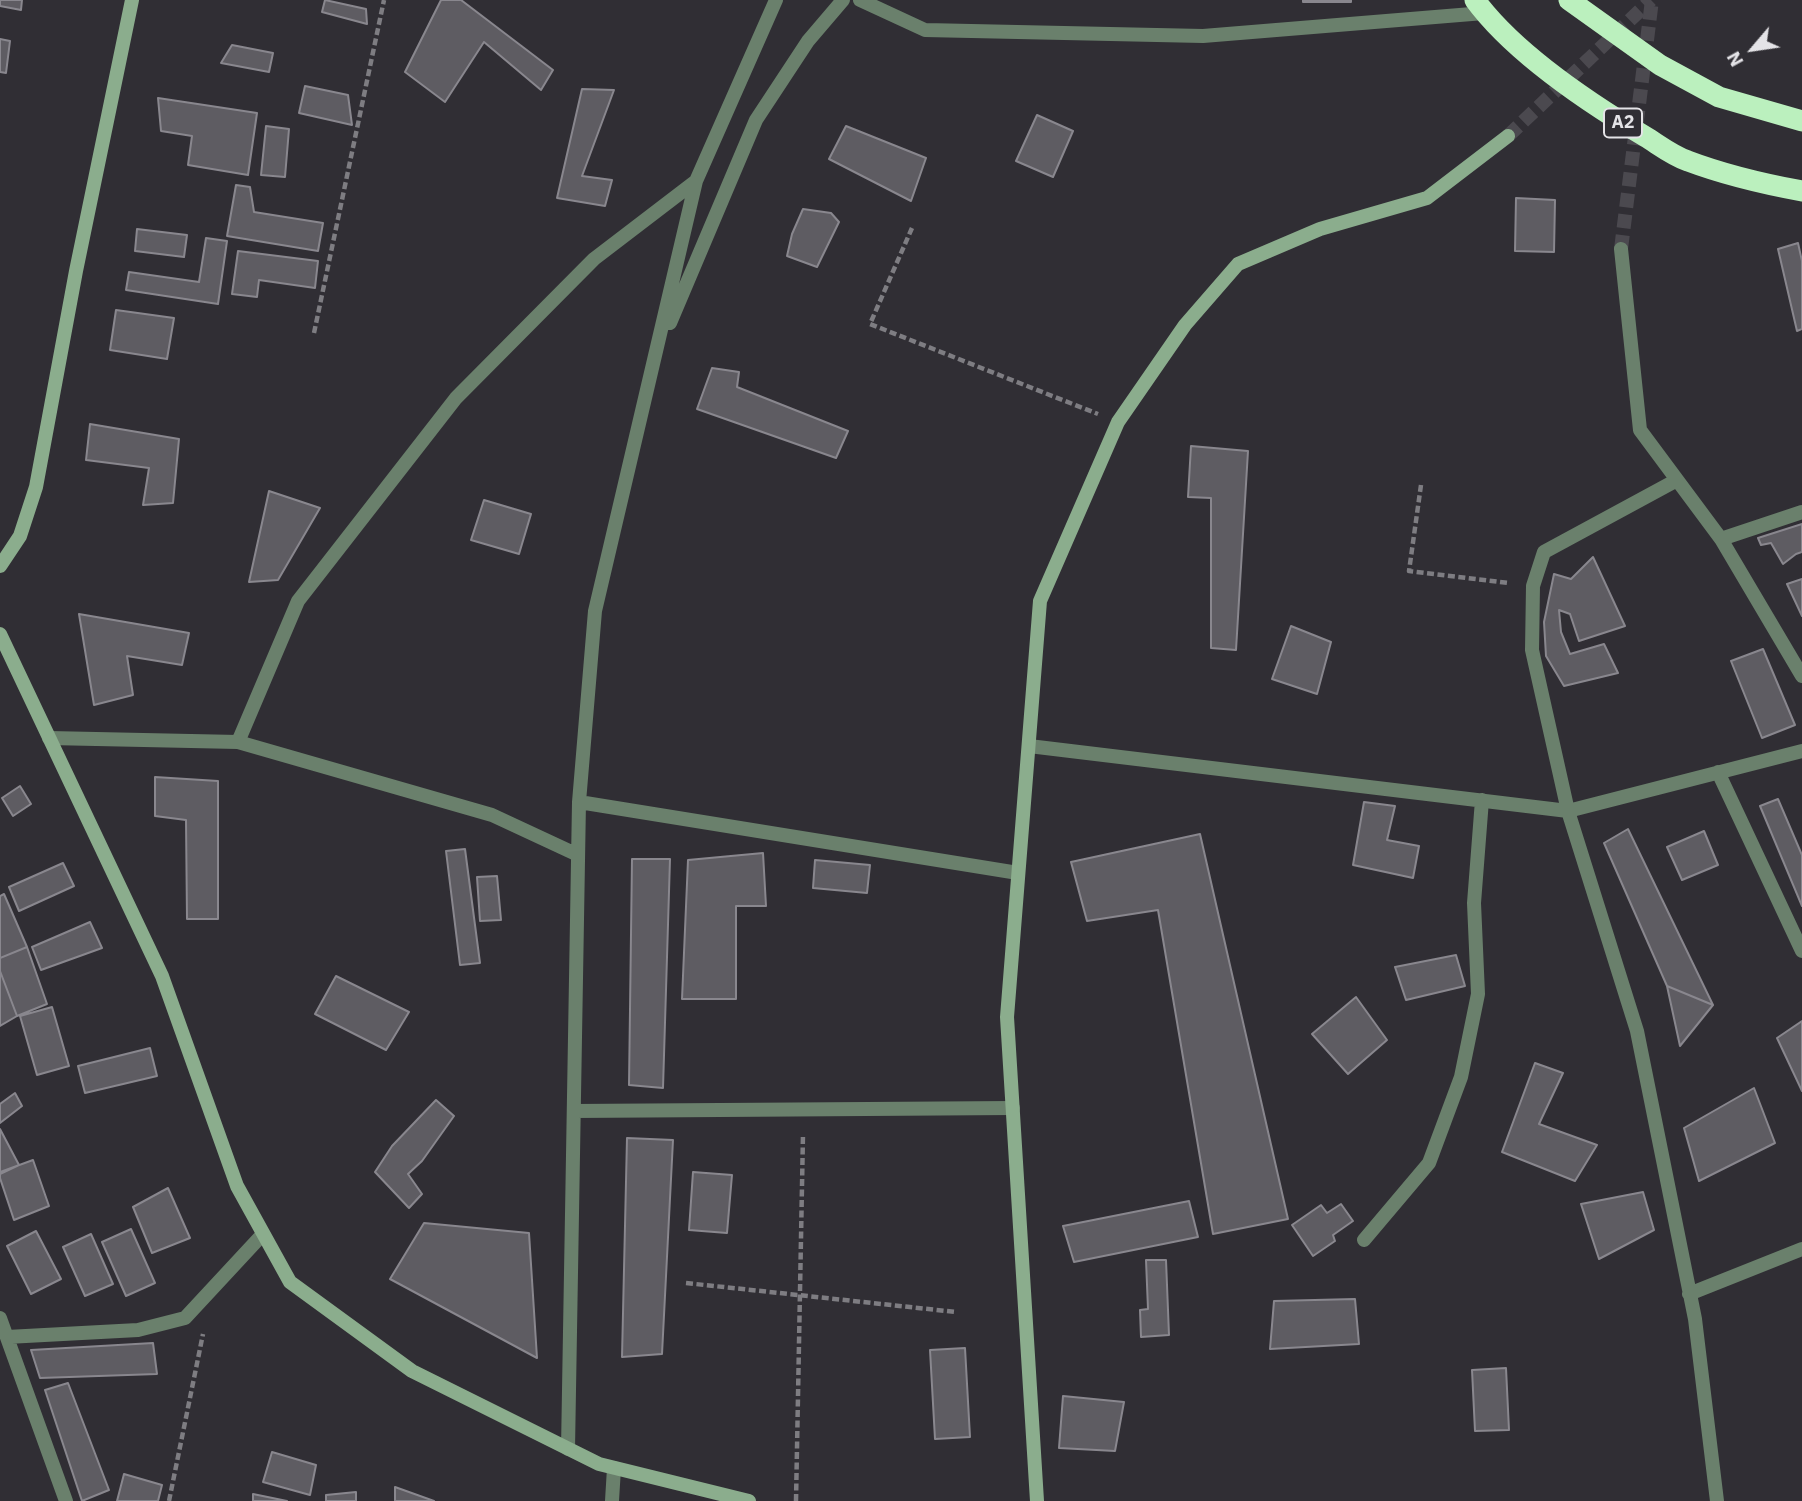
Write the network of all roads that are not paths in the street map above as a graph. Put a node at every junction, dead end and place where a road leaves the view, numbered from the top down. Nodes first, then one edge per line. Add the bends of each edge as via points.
1 (132, 0) edge
2 (776, 0) edge
3 (843, 0) edge
4 (860, 0) edge
5 (1569, 0) edge
6 (1480, 6) edge
7 (1802, 121) edge
8 (1508, 136) tunnel mouth
9 (696, 181) junction
10 (1802, 191) edge
11 (1621, 250) tunnel mouth
12 (655, 360) junction
13 (1677, 480) junction
14 (1802, 512) edge
15 (1721, 539) junction
16 (0, 566) edge
17 (0, 634) edge
18 (1802, 676) edge
19 (49, 738) junction
20 (238, 743) junction
21 (1029, 746) junction
22 (1802, 751) edge
23 (1718, 772) junction
24 (1482, 800) junction
25 (579, 802) junction
26 (1568, 811) junction
27 (578, 855) junction
28 (1018, 873) junction
29 (1802, 951) edge
30 (1013, 1108) junction
31 (574, 1111) junction
32 (263, 1234) junction
33 (1364, 1240) dead end
34 (1802, 1250) edge
35 (1689, 1294) junction
36 (0, 1318) edge
37 (7, 1337) junction
38 (568, 1449) junction
39 (614, 1468) junction
40 (65, 1501) edge
41 (612, 1501) edge
42 (749, 1501) edge
43 (1037, 1501) edge
44 (1717, 1501) edge

1 - 16 street via 36,486 20,536
2 - 9 street
3 - 12 street via 808,41 756,120
4 - 6 street via 925,30 1203,36
5 - 7 highway via 1660,65 1719,97
6 - 10 highway, A2 via 1532,58 1616,119 1685,160
8 - 21 street via 1427,198 1320,229 1238,264 1185,325 1118,422 1040,601
9 - 12 street
9 - 20 street via 594,259 456,398 298,601
11 - 13 street via 1640,430
12 - 25 street via 595,611
13 - 15 street
13 - 26 street via 1544,552 1533,586 1532,650
14 - 15 street
15 - 18 street
17 - 19 street
19 - 20 street
19 - 32 street via 162,976 237,1186
20 - 27 street via 492,815
21 - 24 street
21 - 28 street
22 - 23 street
23 - 26 street
23 - 29 street
24 - 26 street
24 - 33 street via 1474,903 1478,994 1461,1077 1429,1163
25 - 27 street
25 - 28 street
26 - 35 street via 1637,1031
27 - 31 street
28 - 30 street via 1007,1017
30 - 31 street
30 - 43 street
31 - 38 street
32 - 37 street via 185,1318 138,1330
32 - 38 street via 290,1282 412,1371
34 - 35 street
35 - 44 street
36 - 37 street
37 - 40 street
38 - 39 street
39 - 41 street
39 - 42 street

